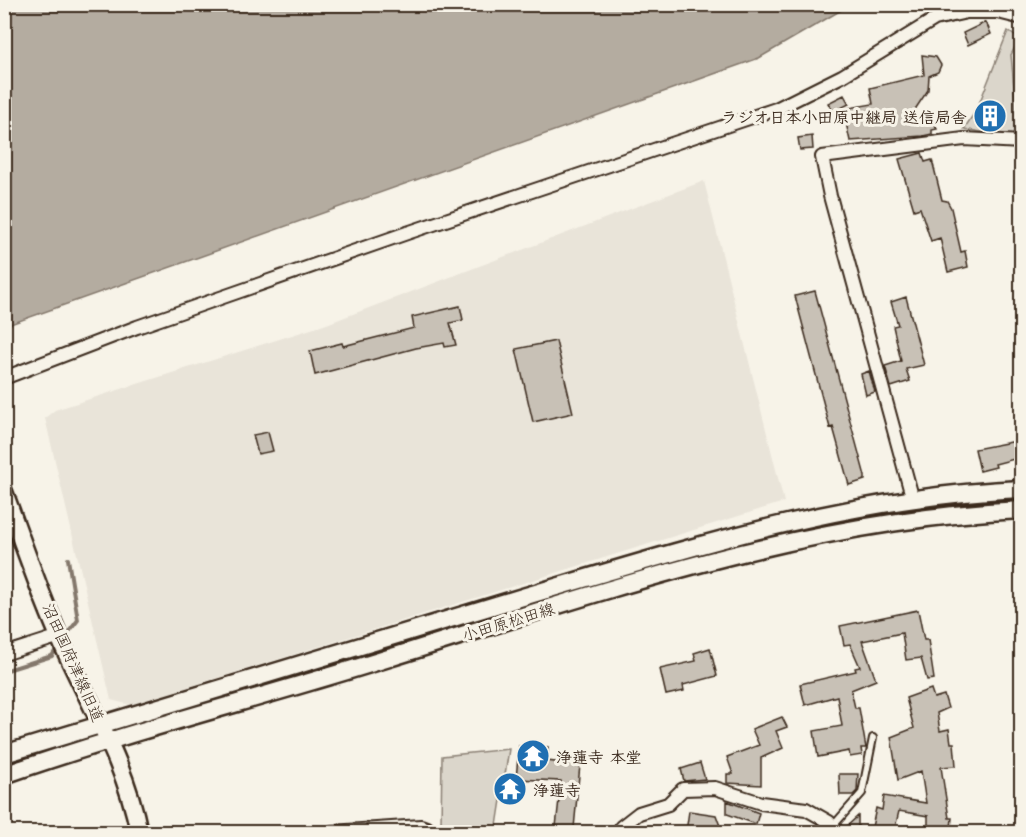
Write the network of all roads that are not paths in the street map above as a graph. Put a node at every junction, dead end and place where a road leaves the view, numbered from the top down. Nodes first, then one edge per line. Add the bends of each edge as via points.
1 (959, 4) edge
2 (1022, 18) edge
3 (935, 19) junction
4 (1022, 142) edge
5 (4, 378) edge
6 (1022, 489) edge
7 (4, 492) edge
8 (913, 500) junction
9 (1022, 510) edge
10 (60, 636) junction
11 (4, 654) edge
12 (102, 723) junction
13 (873, 738) dead end
14 (110, 742) junction
15 (4, 754) edge
16 (4, 775) edge
17 (836, 829) edge
18 (139, 832) edge
19 (332, 832) edge
20 (437, 832) edge
21 (622, 832) edge

1 - 3 street
2 - 3 street via 998,12 967,12
3 - 5 street via 842,76 776,109 395,236
4 - 8 street via 964,139 822,157
6 - 8 main road, 小田原松田線
7 - 10 main road, 沼田国府津線旧道
8 - 12 main road, 小田原松田線 via 820,516 678,550
9 - 14 main road, 小田原松田線 via 928,516 722,557
10 - 11 street
10 - 12 main road, 沼田国府津線旧道
12 - 14 main road, 沼田国府津線旧道
12 - 15 main road, 小田原松田線
13 - 17 lane via 862,793
14 - 16 main road, 小田原松田線
14 - 18 main road, 沼田国府津線旧道 via 132,796
17 - 21 street via 806,809 761,803 715,788 683,789 668,804 639,813 621,827
19 - 20 street via 422,826

